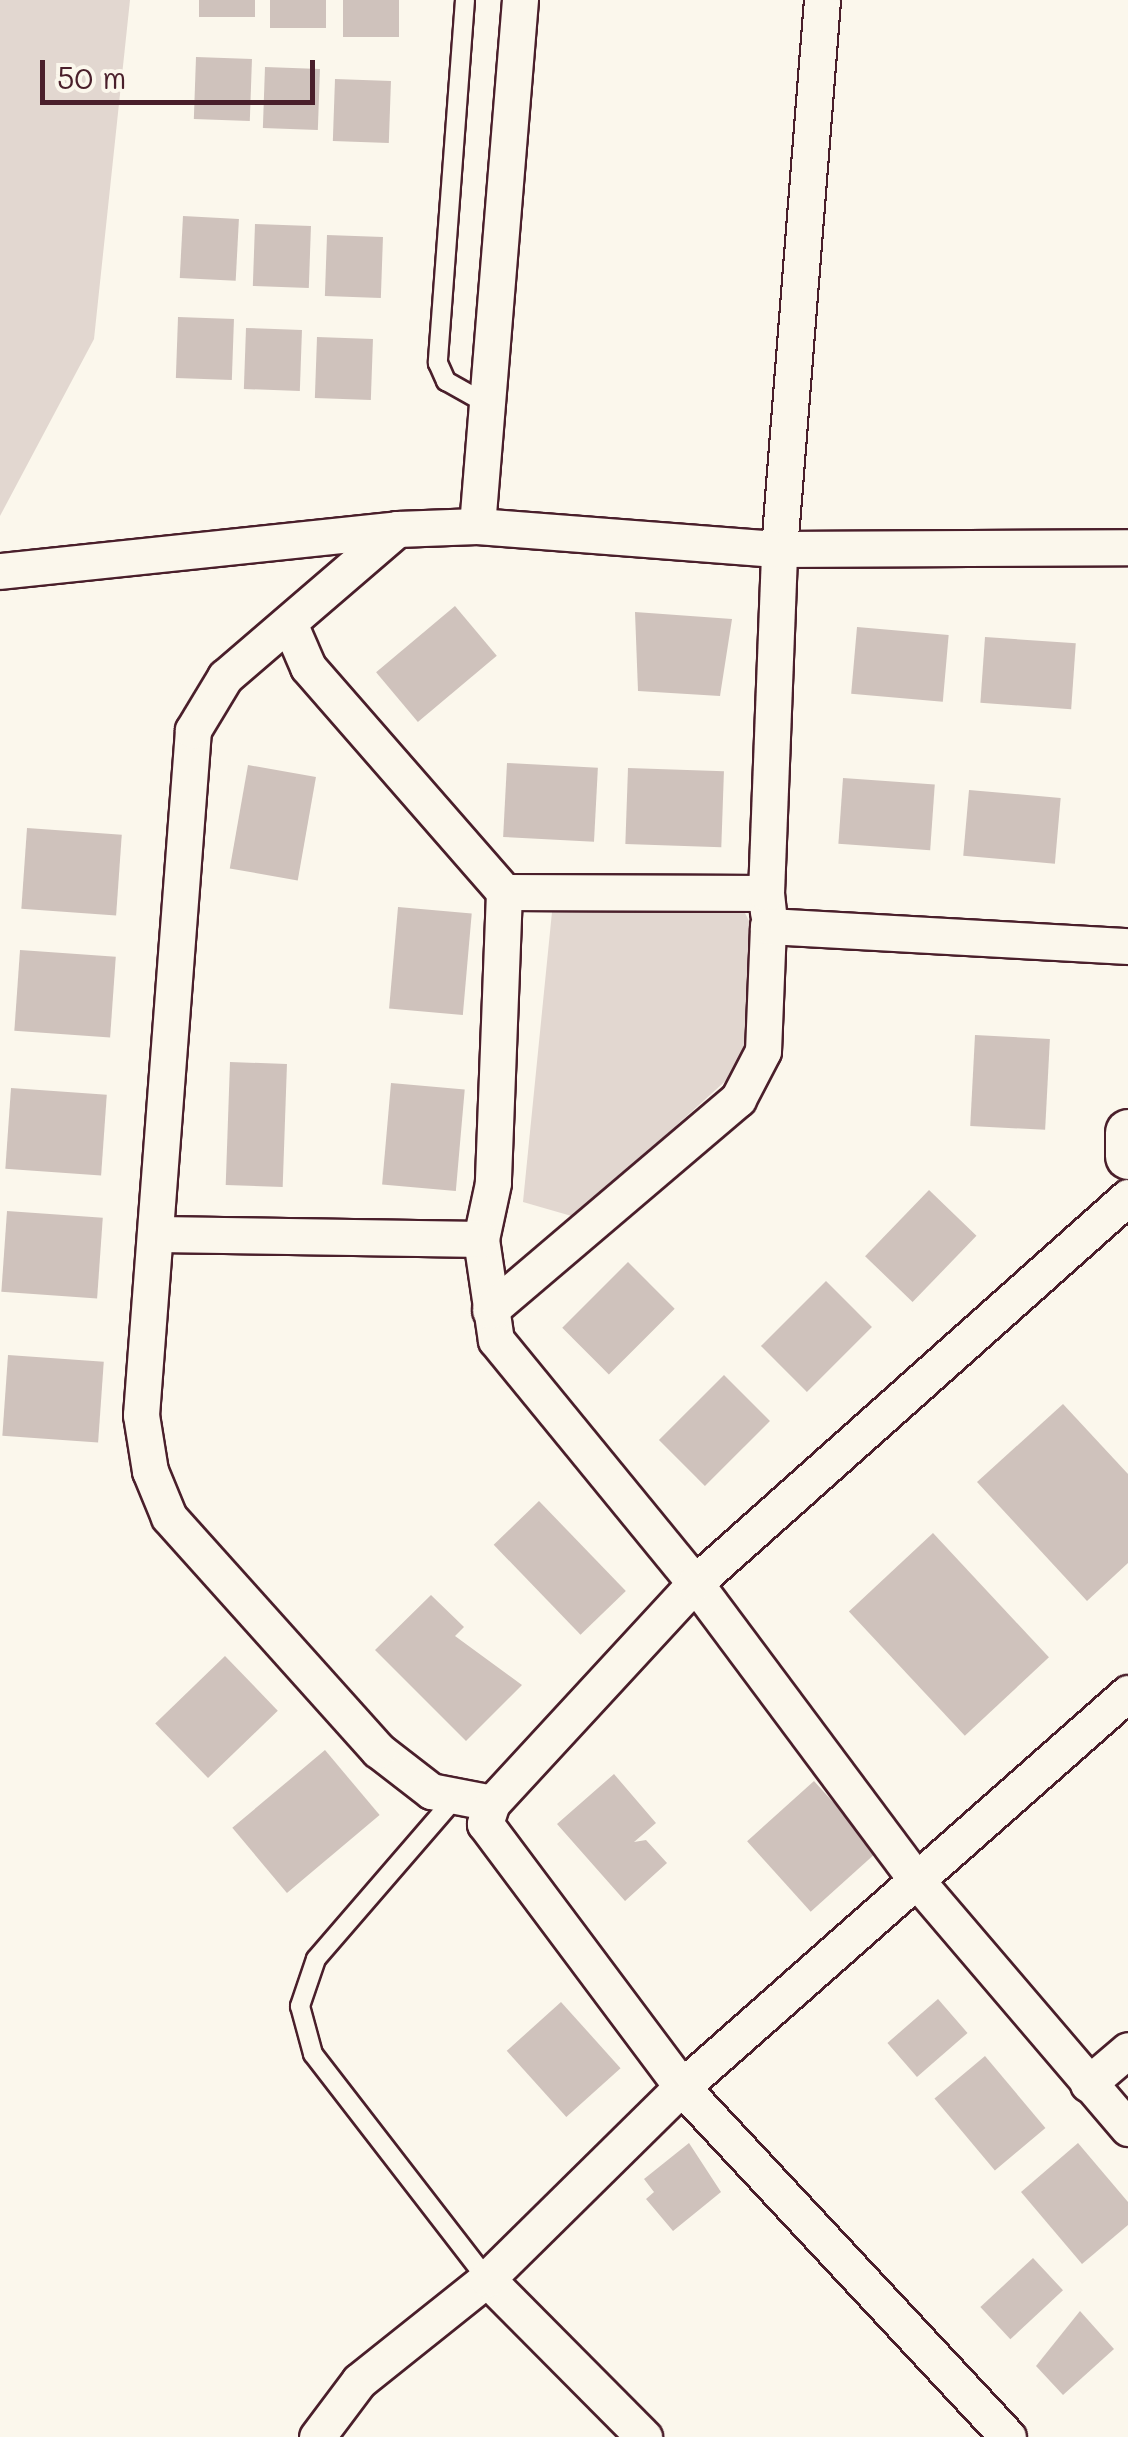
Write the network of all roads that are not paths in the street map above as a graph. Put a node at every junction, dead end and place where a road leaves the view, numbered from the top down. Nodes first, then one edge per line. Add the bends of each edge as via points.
1 (465, 0) edge
2 (520, 0) edge
3 (822, 0) edge
4 (487, 404) junction
5 (477, 526) junction
6 (397, 529) junction
7 (1128, 547) edge
8 (779, 549) junction
9 (0, 572) edge
10 (289, 623) junction
11 (504, 892) junction
12 (767, 909) junction
13 (1128, 946) edge
14 (1128, 1132) edge
15 (1128, 1156) edge
16 (1128, 1197) edge
17 (160, 1234) junction
18 (481, 1239) junction
19 (490, 1310) junction
20 (695, 1583) junction
21 (1128, 1694) edge
22 (455, 1798) junction
23 (492, 1803) junction
24 (917, 1881) junction
25 (1128, 2050) edge
26 (1088, 2084) junction
27 (682, 2087) junction
28 (1128, 2128) edge
29 (488, 2280) junction
30 (317, 2437) edge
31 (644, 2437) edge
32 (1008, 2437) edge

1 - 4 lane via 438,363 446,381
2 - 4 street
3 - 8 street
4 - 5 street
5 - 6 street
5 - 8 street
6 - 9 street
6 - 10 street
7 - 8 street
8 - 12 street
10 - 11 street via 308,667
10 - 17 street via 225,677 194,730
11 - 12 street
11 - 18 street via 492,1183
12 - 13 street
12 - 19 street via 763,1051 738,1100
14 - 15 street
16 - 20 street
17 - 18 street
17 - 22 street via 142,1416 170,1517 378,1750 407,1778
18 - 19 street
19 - 20 street via 515,1368
20 - 23 street
20 - 24 street
21 - 24 street
22 - 23 street
22 - 29 lane via 316,1958 300,2006 313,2054
23 - 27 street via 485,1824
24 - 26 street
24 - 27 street
25 - 26 street
26 - 28 street
27 - 29 street
27 - 32 street
29 - 30 street via 359,2381
29 - 31 street

